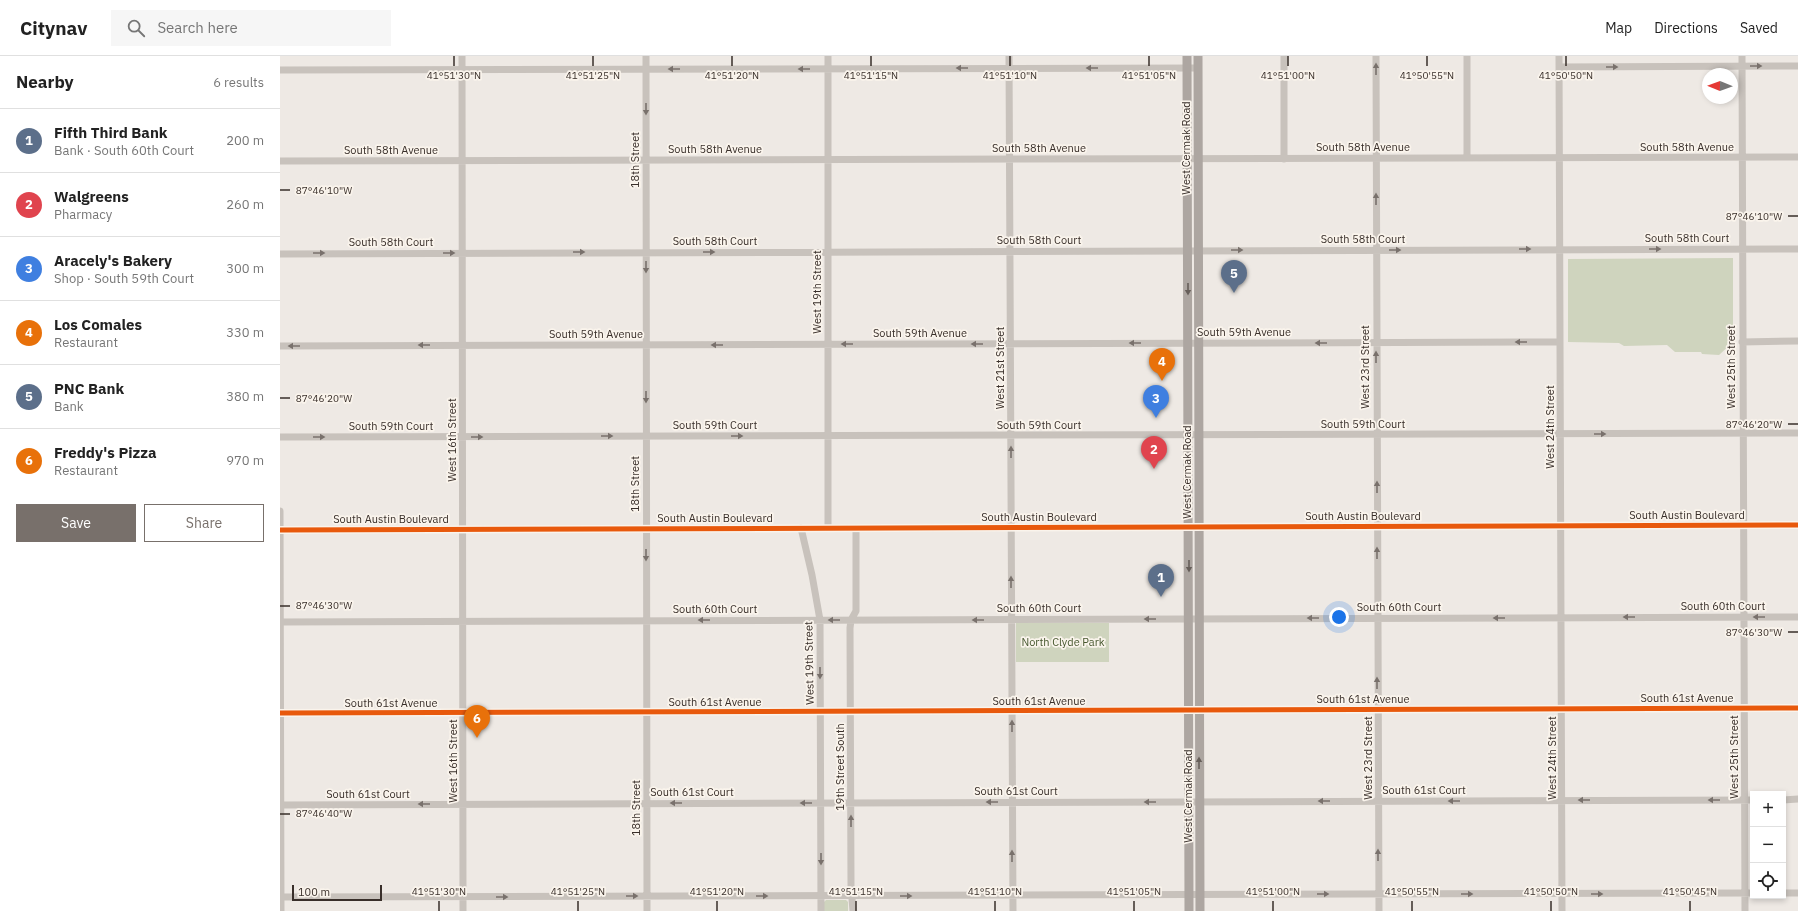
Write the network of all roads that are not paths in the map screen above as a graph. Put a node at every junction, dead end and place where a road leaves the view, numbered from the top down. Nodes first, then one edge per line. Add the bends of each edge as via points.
1 (462, 56) edge
2 (646, 56) edge
3 (828, 56) edge
4 (1009, 56) edge
5 (1187, 56) edge
6 (1198, 56) edge
7 (1284, 56) edge
8 (1376, 56) edge
9 (1467, 56) edge
10 (1559, 56) edge
11 (1742, 56) edge
12 (1742, 66) junction
13 (1798, 66) edge
14 (1559, 67) junction
15 (1010, 68) junction
16 (1188, 68) junction
17 (1198, 68) junction
18 (646, 69) junction
19 (828, 69) junction
20 (280, 70) edge
21 (462, 70) junction
22 (1742, 157) junction
23 (1798, 157) edge
24 (1376, 158) junction
25 (1467, 158) junction
26 (1560, 158) junction
27 (1010, 159) junction
28 (1188, 159) junction
29 (1198, 159) junction
30 (1284, 159) junction
31 (462, 160) junction
32 (646, 160) junction
33 (828, 160) junction
34 (280, 161) edge
35 (1560, 249) junction
36 (1742, 249) junction
37 (1798, 249) edge
38 (1188, 250) junction
39 (1198, 250) junction
40 (1376, 250) junction
41 (1010, 251) junction
42 (646, 252) junction
43 (828, 252) junction
44 (463, 253) junction
45 (280, 254) edge
46 (1798, 341) edge
47 (1560, 342) junction
48 (1742, 342) junction
49 (1188, 343) junction
50 (1198, 343) junction
51 (1376, 343) junction
52 (828, 344) junction
53 (1010, 344) junction
54 (463, 345) junction
55 (646, 345) junction
56 (280, 346) edge
57 (1742, 433) junction
58 (1798, 433) edge
59 (1561, 434) junction
60 (1188, 435) junction
61 (1198, 435) junction
62 (1377, 435) junction
63 (646, 436) junction
64 (828, 436) junction
65 (1011, 436) junction
66 (280, 437) edge
67 (463, 437) junction
68 (280, 511) edge
69 (1742, 525) junction
70 (1798, 525) edge
71 (1377, 526) junction
72 (1561, 526) junction
73 (1011, 527) junction
74 (1188, 527) junction
75 (1199, 527) junction
76 (646, 528) junction
77 (801, 528) junction
78 (828, 528) junction
79 (856, 528) junction
80 (463, 529) junction
81 (280, 530) edge
82 (1743, 617) junction
83 (1798, 617) edge
84 (1377, 618) junction
85 (1561, 618) junction
86 (1012, 619) junction
87 (1189, 619) junction
88 (1199, 619) junction
89 (820, 620) junction
90 (851, 620) junction
91 (463, 621) junction
92 (647, 621) junction
93 (280, 622) edge
94 (1744, 708) junction
95 (1798, 708) edge
96 (1378, 709) junction
97 (1561, 709) junction
98 (1189, 710) junction
99 (1199, 710) junction
100 (820, 711) junction
101 (850, 711) junction
102 (1012, 711) junction
103 (463, 712) junction
104 (647, 712) junction
105 (280, 713) edge
106 (1562, 800) junction
107 (1744, 800) junction
108 (1750, 800) edge
109 (1786, 800) edge
110 (1798, 800) edge
111 (1378, 801) junction
112 (1012, 802) junction
113 (1189, 802) junction
114 (1199, 802) junction
115 (821, 803) junction
116 (851, 803) junction
117 (463, 804) junction
118 (647, 804) junction
119 (280, 805) edge
120 (1745, 893) junction
121 (1750, 893) edge
122 (1786, 893) edge
123 (1798, 893) edge
124 (1379, 894) junction
125 (1562, 894) junction
126 (1013, 895) junction
127 (1189, 895) junction
128 (1200, 895) junction
129 (647, 896) junction
130 (821, 896) junction
131 (852, 896) junction
132 (280, 897) edge
133 (463, 897) junction
134 (281, 911) edge
135 (463, 911) edge
136 (647, 911) edge
137 (821, 911) edge
138 (852, 911) edge
139 (1013, 911) edge
140 (1189, 911) edge
141 (1200, 911) edge
142 (1379, 911) edge
143 (1562, 911) edge
144 (1745, 911) edge

1 - 21 street, West 16th Street
2 - 18 street, 18th Street
3 - 19 street, West 19th Street
4 - 15 street, West 21st Street
5 - 16 main road, West Cermak Road
6 - 17 main road, West Cermak Road
7 - 30 street
24 -> 8 street, West 23rd Street
9 - 25 street
10 - 14 street, West 24th Street
11 - 12 street, West 25th Street
12 -> 13 street
14 -> 12 street
12 - 22 street, West 25th Street
14 - 26 street, West 24th Street
16 -> 15 street
15 -> 19 street
15 - 27 street, West 21st Street
16 - 17 street
16 - 28 main road, West Cermak Road
17 - 29 main road, West Cermak Road
19 -> 18 street
18 - 21 street
18 -> 32 street, 18th Street
19 - 33 street, West 19th Street
20 - 21 street
21 - 31 street, West 16th Street
22 - 23 street, South 58th Avenue
22 - 26 street, South 58th Avenue
22 - 36 street, West 25th Street
24 - 25 street, South 58th Avenue
24 - 30 street, South 58th Avenue
40 -> 24 street, West 23rd Street
25 - 26 street, South 58th Avenue
26 - 35 street, West 24th Street
27 - 28 street, South 58th Avenue
27 - 33 street, South 58th Avenue
27 - 41 street, West 21st Street
28 - 29 street, South 58th Avenue
28 - 38 main road, West Cermak Road
29 - 30 street, South 58th Avenue
29 - 39 main road, West Cermak Road
31 - 32 street, South 58th Avenue
31 - 34 street, South 58th Avenue
31 - 44 street, West 16th Street
32 - 33 street, South 58th Avenue
32 - 42 street, 18th Street
33 - 43 street, West 19th Street
35 -> 36 street, South 58th Court
40 -> 35 street, South 58th Court
35 - 47 street, West 24th Street
36 - 37 street, South 58th Court
36 - 48 street, West 25th Street
38 - 39 street, South 58th Court
38 - 41 street, South 58th Court
38 -> 49 main road, West Cermak Road
39 -> 40 street, South 58th Court
39 - 50 main road, West Cermak Road
40 - 51 street, West 23rd Street
41 - 43 street, South 58th Court
41 - 53 street, West 21st Street
42 -> 43 street, South 58th Court
44 -> 42 street, South 58th Court
42 -> 55 street, 18th Street
43 - 52 street, West 19th Street
45 -> 44 street, South 58th Court
44 - 54 street, West 16th Street
46 - 48 street
47 -> 51 street, South 59th Avenue
47 - 59 street, West 24th Street
48 - 57 street, West 25th Street
49 - 50 street, South 59th Avenue
49 -> 53 street, South 59th Avenue
49 - 60 main road, West Cermak Road
51 -> 50 street, South 59th Avenue
50 - 61 main road, West Cermak Road
62 -> 51 street, West 23rd Street
53 -> 52 street, South 59th Avenue
52 -> 55 street, South 59th Avenue
52 - 64 street, West 19th Street
53 - 65 street, West 21st Street
54 - 55 street, South 59th Avenue
54 -> 56 street, South 59th Avenue
54 - 67 street, West 16th Street
55 -> 63 street, 18th Street
57 - 58 street, South 59th Court
59 -> 57 street, South 59th Court
57 - 69 street, West 25th Street
59 - 62 street, South 59th Court
59 - 72 street, West 24th Street
60 - 61 street, South 59th Court
60 - 65 street, South 59th Court
60 - 74 main road, West Cermak Road
61 - 62 street, South 59th Court
61 - 75 main road, West Cermak Road
71 -> 62 street, West 23rd Street
63 -> 64 street, South 59th Court
67 -> 63 street, South 59th Court
63 - 76 street, 18th Street
64 - 65 street, South 59th Court
64 - 78 street, West 19th Street
73 -> 65 street, West 21st Street
66 -> 67 street, South 59th Court
67 - 80 street, West 16th Street
68 - 81 street
69 - 70 street, South Austin Boulevard
69 - 72 street, South Austin Boulevard
69 - 82 street, West 25th Street
71 - 72 street, South Austin Boulevard
71 - 75 street, South Austin Boulevard
84 -> 71 street, West 23rd Street
72 - 85 street, West 24th Street
73 - 74 street, South Austin Boulevard
73 - 79 street, South Austin Boulevard
86 -> 73 street, West 21st Street
74 - 75 street, South Austin Boulevard
74 -> 87 main road, West Cermak Road
75 - 88 main road, West Cermak Road
76 - 77 street, South Austin Boulevard
76 - 80 street, South Austin Boulevard
76 -> 92 street, 18th Street
77 - 78 street, South Austin Boulevard
77 - 89 street, West 19th Street
78 - 79 street, South Austin Boulevard
79 - 90 street, 19th Street South via 856,611
80 - 81 street, South Austin Boulevard
80 - 91 street, West 16th Street
81 - 93 street
83 -> 82 street, South 60th Court
82 -> 85 street, South 60th Court
82 - 94 street, West 25th Street
85 -> 84 street, South 60th Court
84 -> 88 street, South 60th Court
96 -> 84 street, West 23rd Street
85 - 97 street, West 24th Street
87 -> 86 street, South 60th Court
86 -> 90 street, South 60th Court
86 - 102 street, West 21st Street
87 - 88 street, South 60th Court
87 - 98 main road, West Cermak Road
88 - 99 main road, West Cermak Road
90 -> 89 street, South 60th Court
89 -> 92 street, South 60th Court
89 -> 100 street, West 19th Street
90 - 101 street, 19th Street South
91 - 92 street, South 60th Court
91 - 93 street, South 60th Court
91 - 103 street, West 16th Street
92 - 104 street, 18th Street
93 - 105 street
94 - 95 street, South 61st Avenue
94 - 97 street, South 61st Avenue
94 - 107 street, West 25th Street
96 - 97 street, South 61st Avenue
96 - 99 street, South 61st Avenue
96 - 111 street, West 23rd Street
97 - 106 street, West 24th Street
98 - 99 street, South 61st Avenue
98 - 102 street, South 61st Avenue
98 - 113 main road, West Cermak Road
114 -> 99 main road, West Cermak Road
100 - 101 street, South 61st Avenue
100 - 104 street, South 61st Avenue
100 - 115 street, West 19th Street
101 - 102 street, South 61st Avenue
101 - 116 street, 19th Street South
112 -> 102 street, West 21st Street
103 - 104 street, South 61st Avenue
103 - 105 street, South 61st Avenue
103 - 117 street, West 16th Street
104 - 118 street, 18th Street
105 - 119 street
107 -> 106 street, South 61st Court
106 -> 111 street, South 61st Court
106 - 125 street, West 24th Street
107 - 108 street, South 61st Court
107 - 120 street, West 25th Street
109 - 110 street
111 -> 114 street, South 61st Court
124 -> 111 street, West 23rd Street
113 -> 112 street, South 61st Court
112 -> 116 street, South 61st Court
126 -> 112 street, West 21st Street
113 - 114 street, South 61st Court
113 - 127 main road, West Cermak Road
114 - 128 main road, West Cermak Road
115 - 116 street, South 61st Court
115 -> 118 street, South 61st Court
115 -> 130 street, West 19th Street
131 -> 116 street, 19th Street South
117 - 118 street, South 61st Court
117 -> 119 street, South 61st Court
117 - 133 street, West 16th Street
118 - 129 street, 18th Street
119 - 132 street
120 - 121 street
125 -> 120 street
120 - 144 street, West 25th Street
122 - 123 street
124 -> 125 street
128 -> 124 street
124 - 142 street, West 23rd Street
125 - 143 street, West 24th Street
126 - 127 street
131 -> 126 street
126 - 139 street, West 21st Street
127 - 128 street
127 - 140 main road, West Cermak Road
128 - 141 main road, West Cermak Road
129 -> 130 street
133 -> 129 street
129 - 136 street, 18th Street
130 - 131 street
130 - 137 street, West 19th Street
131 - 138 street, 19th Street South
132 - 133 street
132 - 134 street
133 - 135 street, West 16th Street

